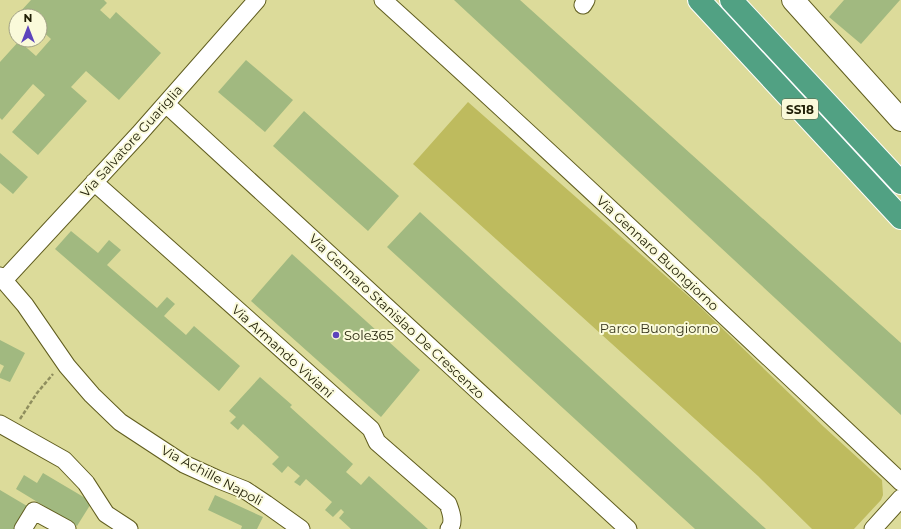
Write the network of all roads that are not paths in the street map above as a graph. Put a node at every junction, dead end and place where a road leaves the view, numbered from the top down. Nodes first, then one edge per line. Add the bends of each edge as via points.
1 (257, 0) edge
2 (383, 0) edge
3 (700, 0) edge
4 (731, 0) edge
5 (793, 0) edge
6 (166, 104) junction
7 (901, 120) edge
8 (94, 182) junction
9 (901, 183) edge
10 (901, 218) edge
11 (2, 278) edge
12 (6, 427) edge
13 (901, 482) edge
14 (901, 498) edge
15 (104, 521) edge
16 (24, 529) edge
17 (67, 529) edge
18 (129, 529) edge
19 (301, 529) edge
20 (449, 529) edge
21 (628, 529) edge
22 (873, 529) edge

1 - 6 street, Via Salvatore Guariglia
2 - 13 street, Via Gennaro Buongiorno via 702,294
3 - 10 highway, SS18
4 - 9 highway, SS18
5 - 7 street
6 - 8 street, Via Salvatore Guariglia
6 - 21 street, Via Gennaro Stanislao De Crescenzo
8 - 11 street, Via Salvatore Guariglia
8 - 20 street, Via Armando Viviani via 371,429 377,442 448,504 452,514
11 - 19 street, Via Achille Napoli via 25,305 67,366 120,422 184,464 245,490
12 - 15 street via 64,460 86,483
14 - 22 street
15 - 18 street
16 - 17 street via 34,511

